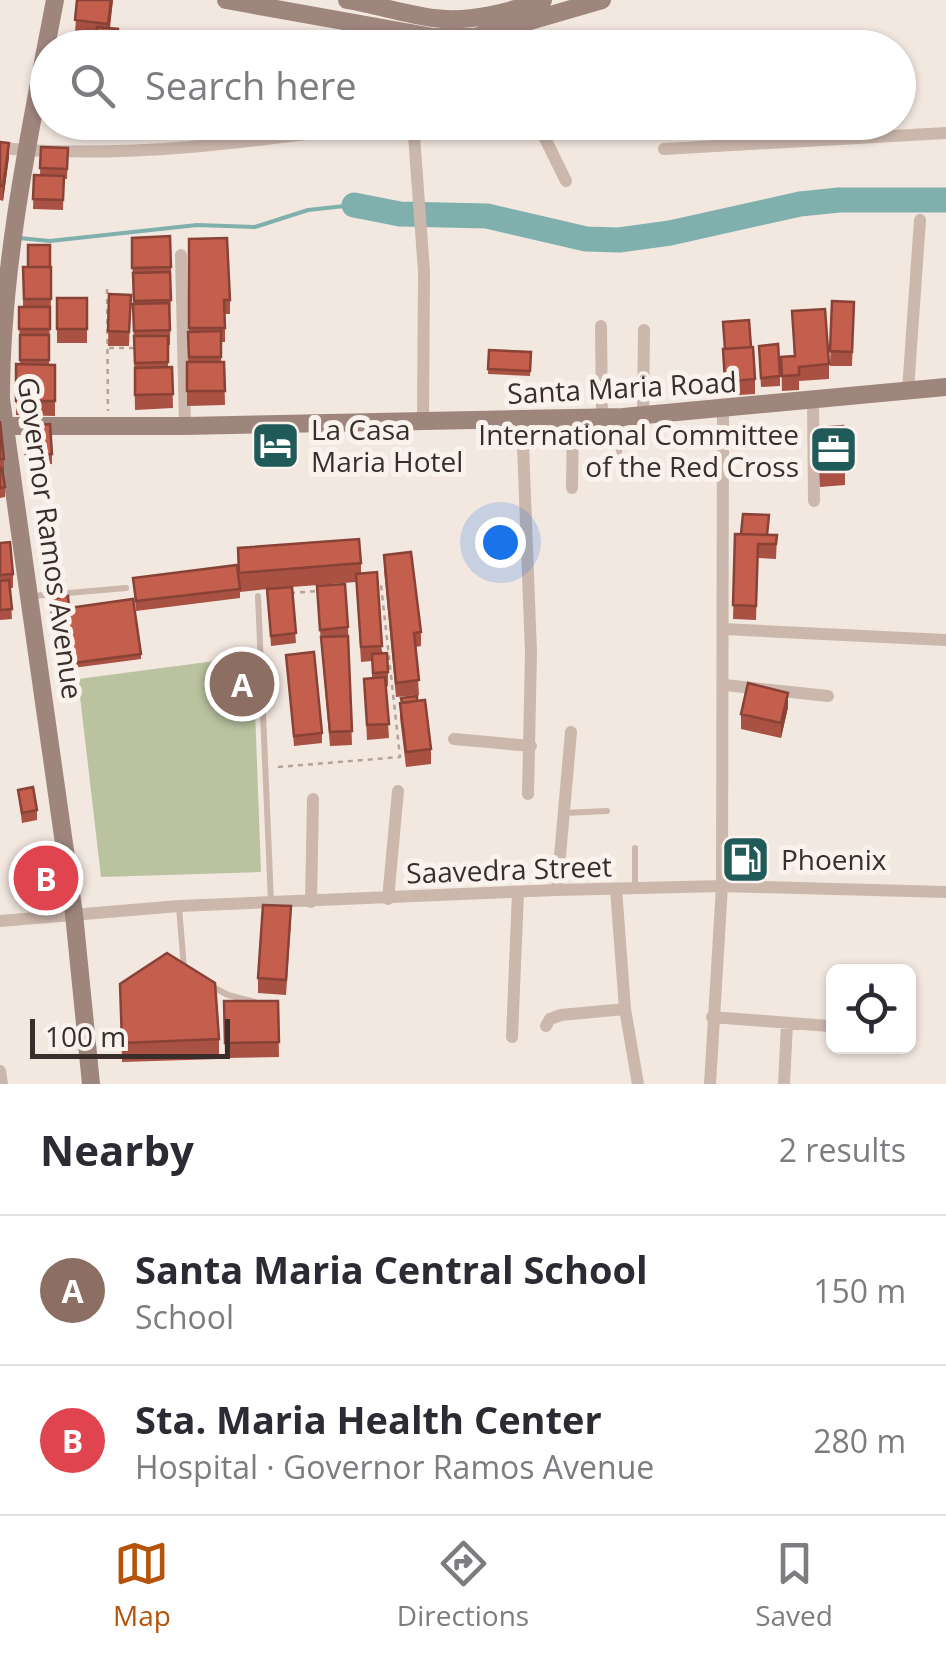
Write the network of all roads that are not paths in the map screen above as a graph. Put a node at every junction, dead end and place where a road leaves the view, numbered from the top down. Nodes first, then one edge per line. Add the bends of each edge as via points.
1 (55, 0) edge
2 (226, 0) edge
3 (347, 0) edge
4 (544, 0) edge
5 (602, 0) edge
6 (433, 28) junction
7 (51, 30) edge
8 (442, 30) edge
9 (499, 30) edge
10 (946, 132) edge
11 (916, 134) edge
12 (30, 136) edge
13 (250, 140) edge
14 (414, 140) edge
15 (546, 140) edge
16 (813, 140) edge
17 (0, 148) edge
18 (664, 149) dead end
19 (26, 150) junction
20 (566, 181) dead end
21 (920, 220) dead end
22 (181, 255) dead end
23 (601, 326) dead end
24 (644, 330) dead end
25 (946, 388) edge
26 (908, 390) junction
27 (813, 398) junction
28 (723, 410) junction
29 (643, 416) junction
30 (573, 417) junction
31 (622, 417) junction
32 (602, 418) junction
33 (522, 420) junction
34 (422, 423) junction
35 (2, 426) edge
36 (185, 426) junction
37 (618, 464) dead end
38 (572, 488) dead end
39 (814, 501) dead end
40 (126, 588) dead end
41 (30, 596) junction
42 (258, 596) road end
43 (724, 629) junction
44 (944, 640) edge
45 (725, 685) junction
46 (828, 696) dead end
47 (570, 732) dead end
48 (454, 739) dead end
49 (531, 746) junction
50 (398, 791) dead end
51 (528, 794) dead end
52 (313, 799) dead end
53 (607, 811) dead end
54 (562, 814) junction
55 (636, 848) dead end
56 (722, 886) junction
57 (635, 889) junction
58 (557, 890) junction
59 (616, 890) junction
60 (946, 892) edge
61 (518, 893) junction
62 (388, 899) junction
63 (311, 902) junction
64 (271, 904) junction
65 (178, 906) junction
66 (74, 914) junction
67 (0, 922) edge
68 (191, 976) edge
69 (204, 983) edge
70 (268, 1004) edge
71 (626, 1009) junction
72 (712, 1017) junction
73 (787, 1023) junction
74 (546, 1026) dead end
75 (826, 1026) edge
76 (512, 1037) dead end
77 (0, 1072) edge
78 (2, 1084) edge
79 (91, 1084) edge
80 (638, 1084) edge
81 (710, 1084) edge
82 (784, 1084) edge

1 - 7 main road, Governor Ramos Avenue
2 - 6 main road
3 - 6 main road
4 - 6 main road
5 - 9 main road
6 - 8 main road
10 - 11 street
12 - 19 main road, Governor Ramos Avenue
13 - 19 street via 95,154
14 - 34 street via 424,271
15 - 20 street
16 - 18 street
17 - 19 street
19 - 35 main road, Governor Ramos Avenue via 1,356
21 - 26 street
22 - 36 street
23 - 32 street
24 - 29 street
25 - 26 main road, Santa Maria Road
26 - 27 main road, Santa Maria Road
27 - 28 main road, Santa Maria Road
27 - 39 street
28 - 29 main road, Santa Maria Road
28 - 43 street
29 - 31 main road, Santa Maria Road
30 - 32 main road, Santa Maria Road
30 - 33 main road, Santa Maria Road
30 - 38 street
31 - 32 main road, Santa Maria Road
31 - 37 lane
33 - 34 main road, Santa Maria Road
33 - 49 street
34 - 36 main road, Santa Maria Road
35 - 36 main road, Santa Maria Road
35 - 41 main road, Governor Ramos Avenue via 17,552
40 - 41 lane
41 - 66 main road, Governor Ramos Avenue
42 - 64 lane
43 - 44 street
43 - 45 street
45 - 46 street
45 - 56 street
47 - 54 street
48 - 49 street
49 - 51 street
50 - 62 street
52 - 63 street
53 - 54 lane
54 - 58 street
55 - 57 lane
56 - 57 street, Saavedra Street
56 - 60 street, Saavedra Street
56 - 72 street
57 - 59 street, Saavedra Street
58 - 59 street, Saavedra Street
58 - 61 street, Saavedra Street
59 - 71 street
61 - 62 street, Saavedra Street
61 - 76 street
62 - 63 street, Saavedra Street
63 - 64 street, Saavedra Street
64 - 65 street, Saavedra Street
65 - 66 street, Saavedra Street
65 - 68 lane via 182,966
66 - 67 street, Saavedra Street
66 - 79 main road, Governor Ramos Avenue
69 - 70 lane
71 - 74 street via 561,1015
71 - 80 street
72 - 73 street
72 - 81 street
73 - 75 street
73 - 82 street
77 - 78 street

